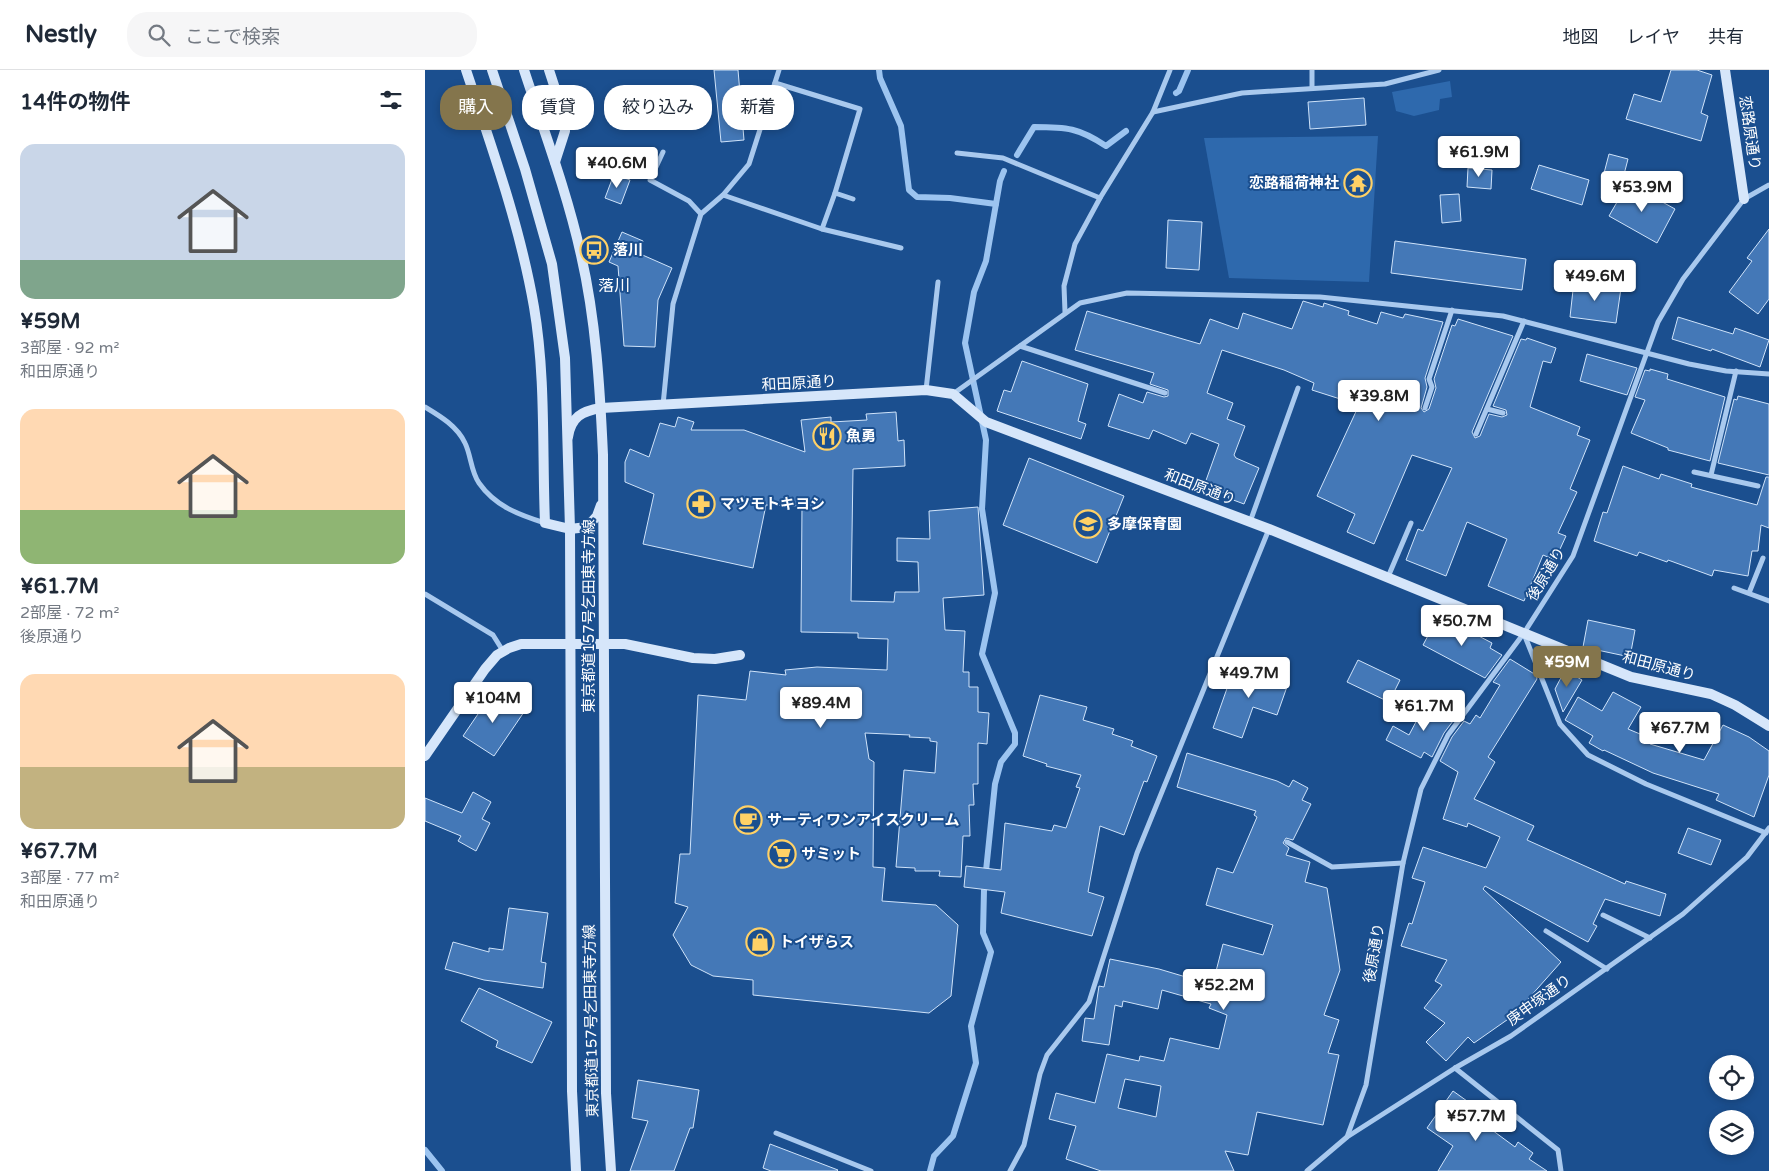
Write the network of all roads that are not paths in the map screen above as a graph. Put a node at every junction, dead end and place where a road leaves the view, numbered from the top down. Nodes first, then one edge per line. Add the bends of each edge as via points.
1 (466, 70) edge
2 (492, 70) edge
3 (524, 70) edge
4 (549, 70) edge
5 (779, 70) edge
6 (1170, 70) edge
7 (1312, 70) edge
8 (1439, 70) edge
9 (1725, 70) edge
10 (775, 84) junction
11 (1311, 87) junction
12 (1153, 112) junction
13 (663, 152) dead end
14 (957, 153) dead end
15 (555, 162) junction
16 (1769, 185) edge
17 (835, 193) junction
18 (723, 195) junction
19 (1100, 198) junction
20 (853, 199) dead end
21 (1744, 199) junction
22 (701, 214) junction
23 (821, 229) junction
24 (901, 248) dead end
25 (938, 282) dead end
26 (1452, 310) junction
27 (1065, 312) junction
28 (1524, 321) junction
29 (1020, 346) junction
30 (1645, 354) junction
31 (1736, 372) junction
32 (1769, 374) edge
33 (1298, 388) dead end
34 (926, 390) junction
35 (1165, 393) dead end
36 (953, 394) junction
37 (663, 406) junction
38 (425, 407) edge
39 (601, 408) junction
40 (1425, 408) dead end
41 (1487, 409) junction
42 (1503, 413) dead end
43 (1476, 434) dead end
44 (567, 437) junction
45 (1694, 472) dead end
46 (1711, 475) junction
47 (1758, 486) dead end
48 (603, 499) junction
49 (1250, 522) junction
50 (545, 523) junction
51 (1411, 523) dead end
52 (1269, 528) junction
53 (570, 529) junction
54 (1763, 558) dead end
55 (1388, 577) junction
56 (1735, 588) dead end
57 (1749, 593) junction
58 (425, 594) edge
59 (1769, 601) edge
60 (1524, 633) junction
61 (571, 642) junction
62 (604, 643) junction
63 (503, 651) junction
64 (740, 655) dead end
65 (1769, 726) edge
66 (425, 756) edge
67 (1767, 830) edge
68 (1287, 842) dead end
69 (1403, 863) junction
70 (1603, 915) dead end
71 (1546, 931) dead end
72 (1650, 938) junction
73 (1607, 969) junction
74 (1455, 1068) junction
75 (776, 1133) dead end
76 (1347, 1137) junction
77 (576, 1171) edge
78 (611, 1171) edge
79 (871, 1171) edge
80 (1010, 1171) edge
81 (1307, 1171) edge
82 (1561, 1171) edge

1 - 50 main road via 518,234 534,309 540,359
2 - 44 main road, 東京都道157号乞田東寺方線 via 552,264 565,358
3 - 15 main road, 東京都道157号乞田東寺方線
4 - 15 main road via 564,116 565,132
5 - 10 street
6 - 12 street
7 - 11 street
8 - 11 street via 1385,84
9 - 21 main road, 恋路原通り
10 - 17 street via 860,109
10 - 18 street via 749,164
11 - 12 street via 1242,92
12 - 19 street
13 - 22 street via 650,180 689,201
14 - 19 street via 1003,158
15 - 39 main road, 東京都道157号乞田東寺方線 via 582,258
16 - 21 street, 後原通り
17 - 20 street
17 - 23 street
18 - 22 street
18 - 23 street
19 - 27 street via 1075,244 1064,286
21 - 30 street, 後原通り via 1683,279 1658,322
22 - 37 street via 673,304
23 - 24 street
25 - 34 street
26 - 27 street via 1320,297 1127,294 1080,303
26 - 28 street
26 - 40 street via 1429,380 1432,387
27 - 29 street
28 - 30 street
28 - 41 street
29 - 35 street
29 - 36 street
30 - 31 street
30 - 60 street, 後原通り via 1579,540 1560,580
31 - 32 street
31 - 46 street
33 - 49 street
34 - 36 main road, 和田原通り
34 - 37 main road, 和田原通り
36 - 49 main road, 和田原通り via 986,422
37 - 39 main road, 和田原通り
38 - 50 street via 449,422 465,442 478,482 492,497 515,513
39 - 44 main road, 和田原通り via 586,410 576,416
39 - 48 main road, 東京都道157号乞田東寺方線
41 - 42 street
41 - 43 street
44 - 53 main road, 東京都道157号乞田東寺方線
45 - 46 street
46 - 47 street
48 - 53 main road via 597,516 587,527
48 - 62 main road, 東京都道157号乞田東寺方線
49 - 52 main road, 和田原通り
50 - 53 main road
51 - 55 street
52 - 55 main road, 和田原通り
52 - 80 street via 1137,853 1089,1002 1047,1056 1024,1145
53 - 61 main road, 東京都道157号乞田東寺方線
54 - 57 street
55 - 60 main road, 和田原通り
56 - 57 street
57 - 59 street
58 - 63 street via 493,635
60 - 65 main road, 和田原通り via 1631,677 1711,694
60 - 67 street via 1560,724 1588,755 1646,784
60 - 69 street, 後原通り via 1459,719 1431,766 1421,789
61 - 62 main road
61 - 63 main road, 東京都道157号乞田東寺方線 via 521,644
61 - 77 main road, 東京都道157号乞田東寺方線 via 572,1091
62 - 64 main road via 647,647 693,658
62 - 78 main road, 東京都道157号乞田東寺方線 via 606,1093
63 - 66 main road, 東京都道157号乞田東寺方線 via 485,669
67 - 72 street, 庚申塚通り via 1725,879
68 - 69 street via 1332,867
69 - 76 street, 後原通り via 1366,1085
70 - 72 street
71 - 73 street
72 - 73 street, 庚申塚通り
73 - 74 street, 庚申塚通り via 1511,1036
74 - 76 street, 庚申塚通り
74 - 82 street via 1558,1150
75 - 79 street
76 - 81 street, 庚申塚通り

